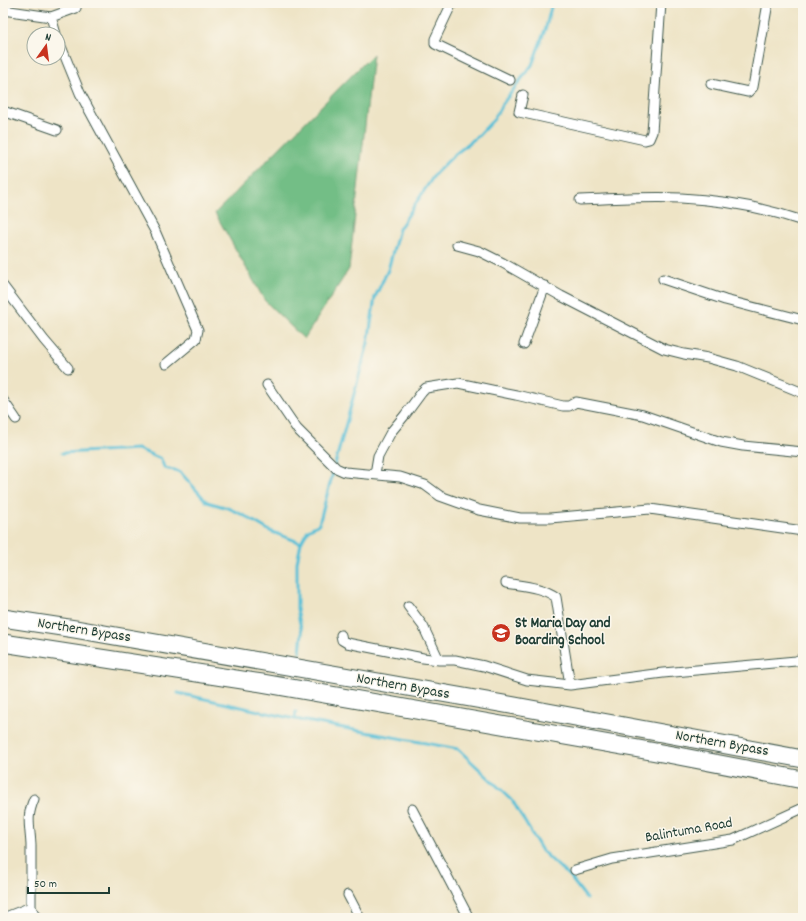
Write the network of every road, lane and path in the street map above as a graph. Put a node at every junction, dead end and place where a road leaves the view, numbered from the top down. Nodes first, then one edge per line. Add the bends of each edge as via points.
1 (77, 3) edge
2 (452, 3) edge
3 (661, 3) edge
4 (768, 3) edge
5 (3, 10) edge
6 (51, 17) junction
7 (54, 26) edge
8 (66, 58) edge
9 (510, 80) dead end
10 (711, 84) dead end
11 (523, 95) dead end
12 (3, 110) edge
13 (56, 130) dead end
14 (580, 200) dead end
15 (803, 221) edge
16 (457, 245) dead end
17 (664, 279) dead end
18 (3, 286) edge
19 (545, 286) junction
20 (803, 320) edge
21 (524, 344) dead end
22 (166, 364) dead end
23 (68, 368) dead end
24 (267, 386) dead end
25 (803, 392) edge
26 (3, 400) edge
27 (16, 419) dead end
28 (803, 452) edge
29 (375, 474) junction
30 (803, 531) edge
31 (506, 583) dead end
32 (408, 606) dead end
33 (3, 618) edge
34 (341, 635) dead end
35 (3, 643) edge
36 (803, 658) edge
37 (439, 660) junction
38 (570, 685) junction
39 (803, 759) edge
40 (803, 780) edge
41 (34, 799) dead end
42 (412, 808) dead end
43 (803, 808) edge
44 (575, 870) dead end
45 (348, 895) dead end
46 (31, 907) junction
47 (4, 918) edge
48 (36, 918) edge
49 (360, 918) edge
50 (469, 918) edge

1 - 6 street via 76,8
2 - 9 street via 435,44
3 - 11 street via 652,132 649,139 519,112
4 - 10 street via 751,90 748,92
5 - 6 street
6 - 7 street
8 - 22 street via 80,92 155,231 198,330 192,344
12 - 13 street
14 - 15 street via 704,200 782,214
16 - 19 street via 479,251
17 - 20 street via 726,300
18 - 23 street
19 - 21 street
19 - 25 street via 664,349 737,366
24 - 29 street via 296,429 336,468 345,472
26 - 27 street
28 - 29 street via 721,442 631,412 576,402 563,406 458,383 426,388 422,392 385,441 377,460
29 - 30 street via 400,477 425,485 440,496 479,510 520,518 578,516 650,509
31 - 38 street via 539,588 556,597
32 - 37 street via 423,626
33 - 39 highway, Northern Bypass via 510,705
34 - 37 street via 342,640 347,643
35 - 40 highway, Northern Bypass via 262,683
36 - 38 street via 796,661 663,673
37 - 38 street via 456,660 527,680
41 - 46 street via 28,820
42 - 50 street
43 - 44 street, Balintuma Road via 733,840 612,859
45 - 49 street
46 - 47 street
46 - 48 street

